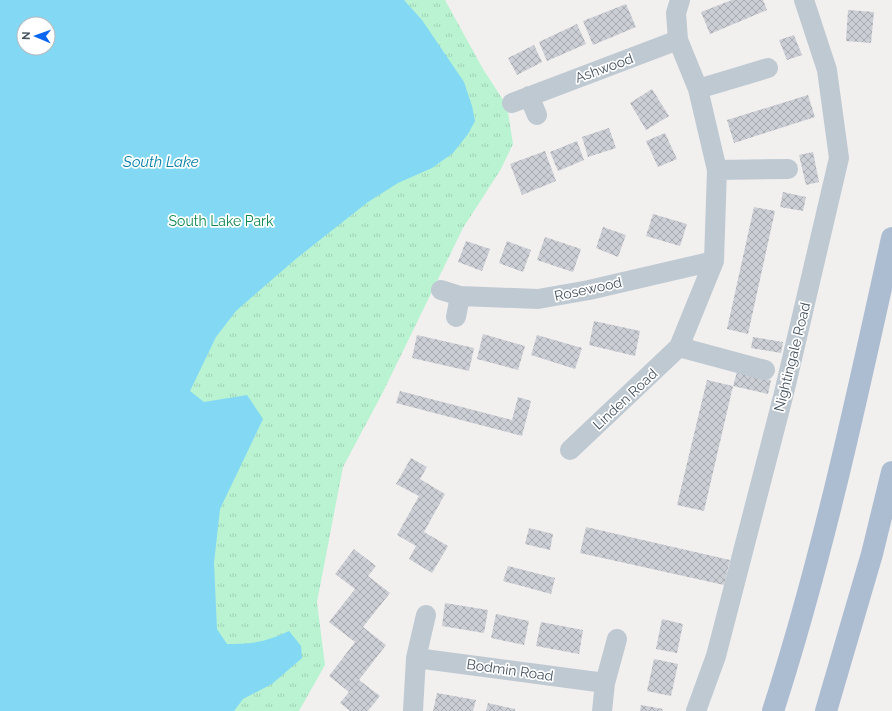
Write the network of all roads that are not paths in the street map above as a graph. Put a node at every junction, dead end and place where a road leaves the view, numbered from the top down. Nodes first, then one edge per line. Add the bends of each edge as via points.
1 (680, 0) edge
2 (804, 0) edge
3 (678, 40) junction
4 (768, 68) dead end
5 (698, 89) junction
6 (537, 115) dead end
7 (788, 169) dead end
8 (717, 170) junction
9 (892, 238) edge
10 (714, 261) junction
11 (441, 290) dead end
12 (460, 296) junction
13 (456, 317) dead end
14 (679, 347) junction
15 (765, 370) dead end
16 (570, 450) dead end
17 (892, 472) edge
18 (426, 615) dead end
19 (617, 639) dead end
20 (416, 658) junction
21 (605, 683) junction
22 (413, 711) edge
23 (602, 711) edge
24 (696, 711) edge
25 (773, 711) edge
26 (826, 711) edge

1 - 3 street, Linden Road via 676,13
2 - 24 street, Nightingale Road via 827,70 839,158 784,393 716,656
3 - 5 street, Linden Road
3 - 6 street, Ashwood via 520,100
4 - 5 street
5 - 8 street, Linden Road
7 - 8 street
8 - 10 street, Linden Road
9 - 25 main road via 830,510
10 - 12 street, Rosewood via 538,299
10 - 14 street, Linden Road
11 - 12 street, Rosewood
12 - 13 street
14 - 15 street
14 - 16 street, Linden Road
17 - 26 main road via 872,554
18 - 20 street
19 - 21 street
20 - 21 street, Bodmin Road
20 - 22 street
21 - 23 street

